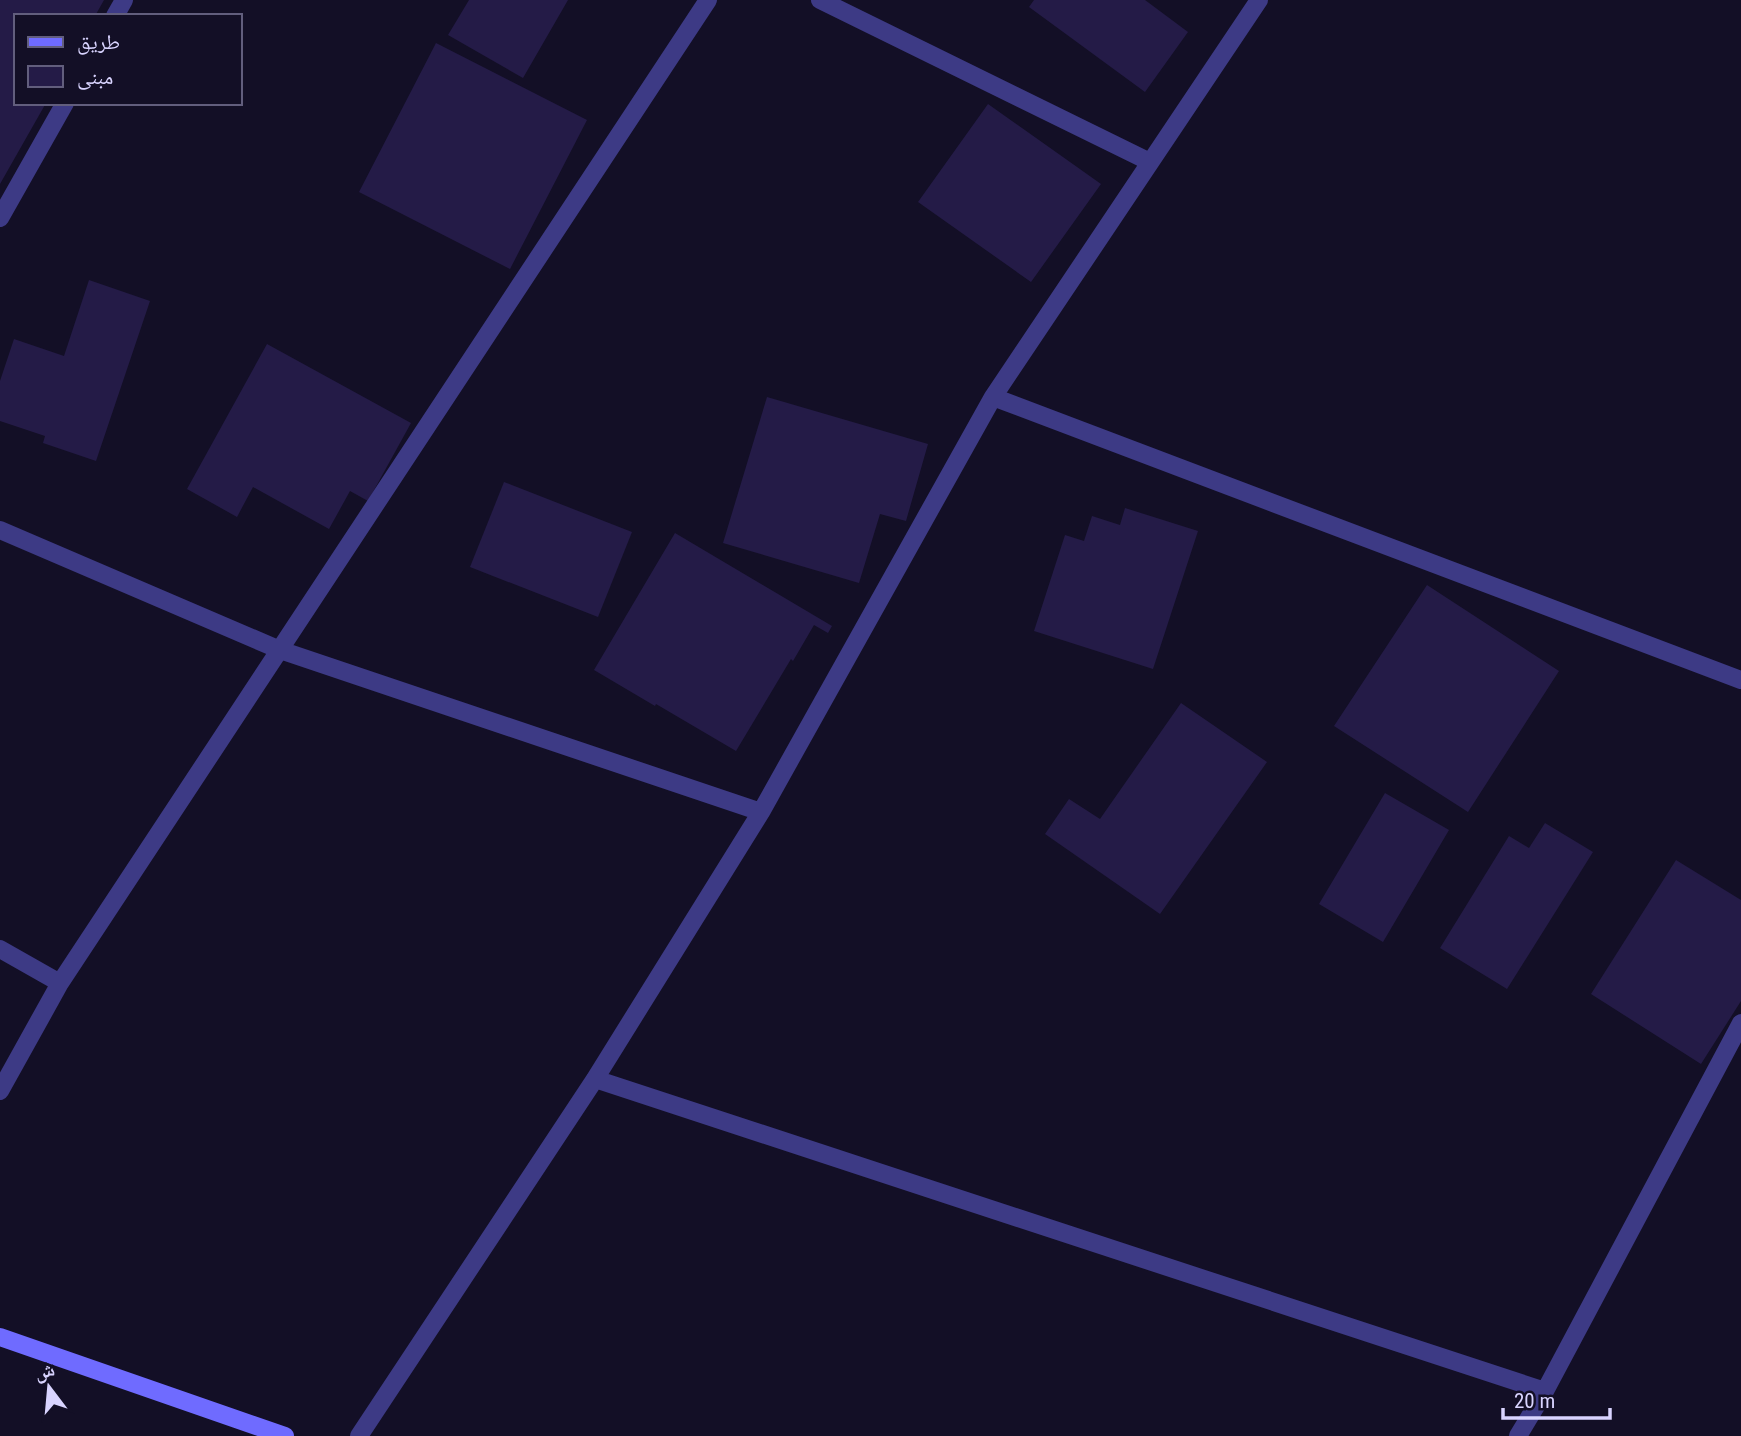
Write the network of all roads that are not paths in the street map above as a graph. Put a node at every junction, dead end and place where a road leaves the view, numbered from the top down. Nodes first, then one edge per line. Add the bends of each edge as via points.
1 (708, 0) edge
2 (820, 0) edge
3 (1259, 0) edge
4 (64, 105) edge
5 (1150, 162) junction
6 (0, 218) edge
7 (993, 397) junction
8 (0, 530) edge
9 (280, 650) junction
10 (1741, 680) edge
11 (761, 812) junction
12 (0, 949) edge
13 (61, 983) junction
14 (1741, 1023) edge
15 (595, 1079) junction
16 (0, 1091) edge
17 (0, 1337) edge
18 (1545, 1391) junction
19 (285, 1436) edge
20 (359, 1436) edge
21 (1518, 1436) edge

1 - 9 street
2 - 5 street
3 - 5 street
4 - 6 street
5 - 7 street
7 - 10 street
7 - 11 street
8 - 9 street
9 - 11 street
9 - 13 street
11 - 15 street
12 - 13 street
13 - 16 street
14 - 18 street
15 - 18 street
15 - 20 street
17 - 19 main road
18 - 21 street

